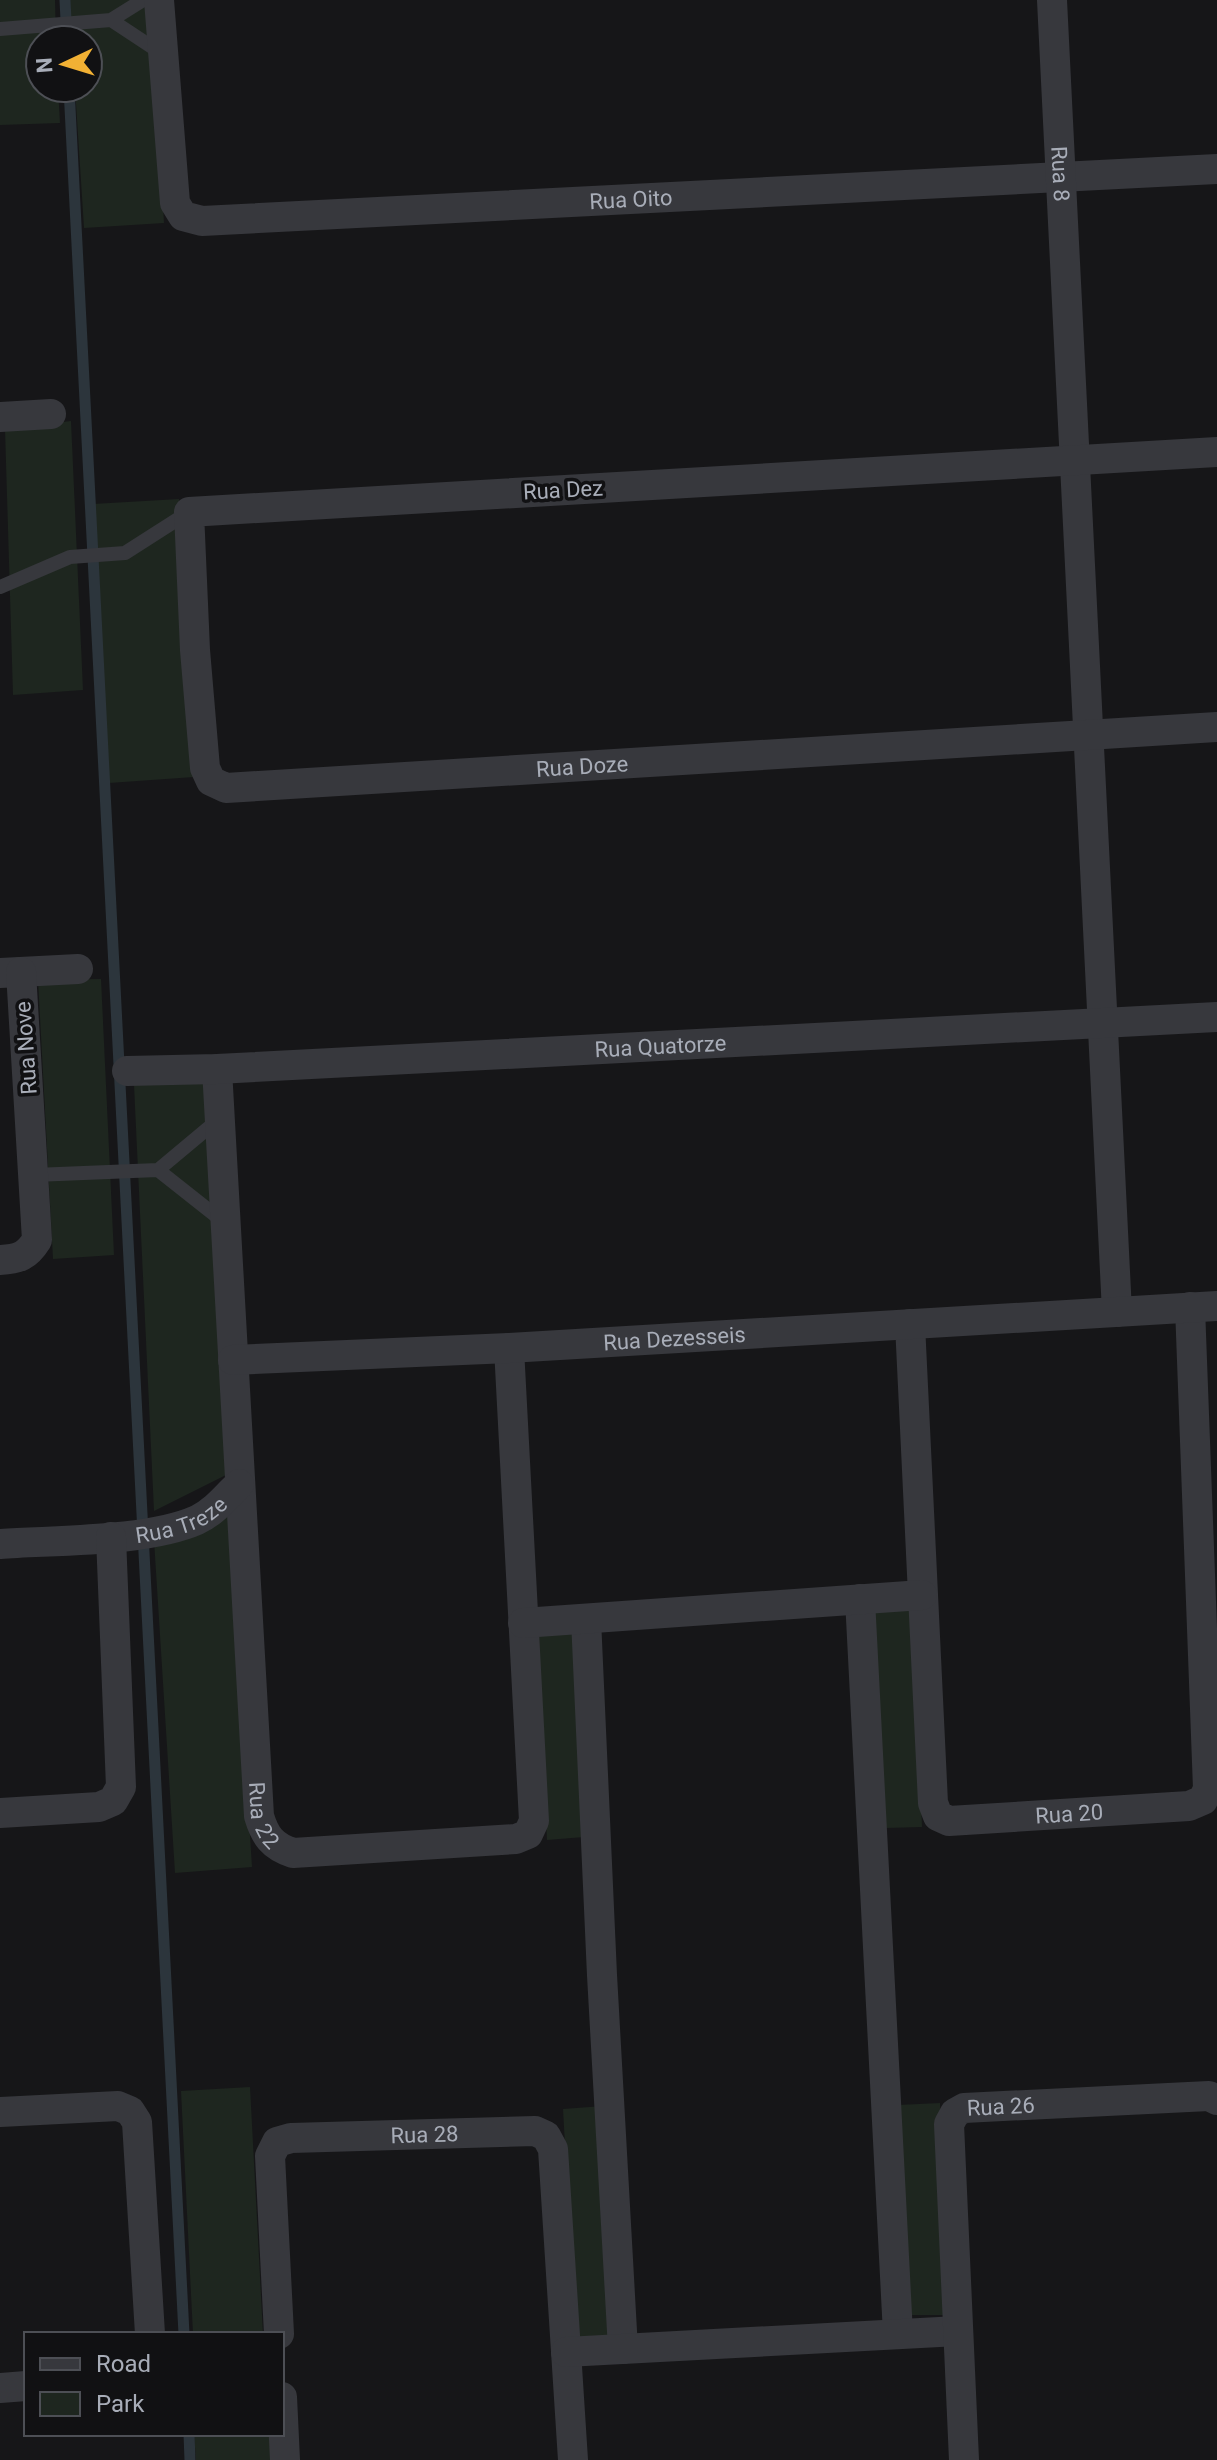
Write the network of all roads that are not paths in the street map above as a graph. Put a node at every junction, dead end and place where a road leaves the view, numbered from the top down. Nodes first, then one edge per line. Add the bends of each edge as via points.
1 (143, 0) edge
2 (159, 0) edge
3 (1052, 0) edge
4 (111, 20) junction
5 (0, 29) edge
6 (166, 68) junction
7 (1217, 169) edge
8 (1060, 177) junction
9 (51, 414) dead end
10 (0, 417) edge
11 (1217, 452) edge
12 (1075, 460) junction
13 (189, 512) junction
14 (0, 587) edge
15 (1217, 727) edge
16 (1087, 734) junction
17 (78, 969) dead end
18 (11, 973) edge
19 (1217, 1017) edge
20 (1102, 1023) junction
21 (217, 1069) junction
22 (127, 1071) dead end
23 (220, 1118) junction
24 (153, 1170) junction
25 (34, 1175) junction
26 (225, 1223) junction
27 (0, 1260) edge
28 (1204, 1306) edge
29 (1117, 1312) junction
30 (910, 1324) junction
31 (509, 1348) junction
32 (233, 1360) junction
33 (239, 1484) junction
34 (133, 1534) junction
35 (0, 1544) edge
36 (1209, 1583) edge
37 (922, 1595) junction
38 (860, 1599) junction
39 (586, 1619) junction
40 (523, 1623) junction
41 (0, 1813) edge
42 (1217, 2100) edge
43 (0, 2112) edge
44 (958, 2331) junction
45 (150, 2332) edge
46 (279, 2332) edge
47 (898, 2334) junction
48 (623, 2349) junction
49 (566, 2352) junction
50 (24, 2386) edge
51 (0, 2388) edge
52 (284, 2436) edge
53 (285, 2460) edge
54 (573, 2460) edge
55 (964, 2460) edge

1 - 4 lane
2 - 6 street, Rua Oito
3 - 8 street, Rua 8
4 - 5 lane
4 - 6 lane
6 - 8 street, Rua Oito via 175,203 183,216 202,221
7 - 8 street, Rua Oito
8 - 12 street, Rua 8
9 - 10 street
11 - 12 street, Rua Dez
12 - 13 street, Rua Dez
12 - 16 street
13 - 14 lane via 125,553 70,557
13 - 16 street, Rua Doze via 205,768 211,781 226,788
15 - 16 street, Rua Doze
16 - 20 street
17 - 18 street, Rua Nove
18 - 25 street, Rua Nove
19 - 20 street, Rua Quatorze
20 - 21 street, Rua Quatorze
20 - 29 street
21 - 22 street, Rua Quatorze
21 - 23 street
23 - 24 lane
23 - 26 street
24 - 25 lane
24 - 26 lane
25 - 27 street, Rua Nove via 37,1240 29,1253
26 - 32 street
28 - 29 street, Rua Dezesseis
28 - 36 street, Rua 20
29 - 30 street, Rua Dezesseis
30 - 31 street, Rua Dezesseis
30 - 37 street, Rua 20
31 - 32 street, Rua Dezesseis
31 - 40 street, Rua 22
32 - 33 street, Rua 22
33 - 34 street, Rua Treze via 199,1519
33 - 40 street, Rua 22 via 259,1816 265,1836 279,1849 293,1853 516,1839 528,1834 534,1821
34 - 35 street, Rua Treze
34 - 41 street, Rua Treze via 117,1667 121,1787 113,1801 99,1807
36 - 37 street, Rua 20 via 1208,1789 1203,1800 1189,1806 949,1821 938,1816 933,1803
37 - 38 street
38 - 39 street
38 - 47 street
39 - 40 street
39 - 48 street
42 - 44 street, Rua 26 via 1209,2096 964,2108 955,2113 949,2124
43 - 45 street via 118,2106 130,2111 137,2122
44 - 47 street
44 - 55 street, Rua 26
46 - 49 street, Rua 28 via 270,2156 277,2142 535,2131 546,2136 553,2149
47 - 48 street
48 - 49 street
49 - 54 street, Rua 28
50 - 51 street
52 - 53 street

